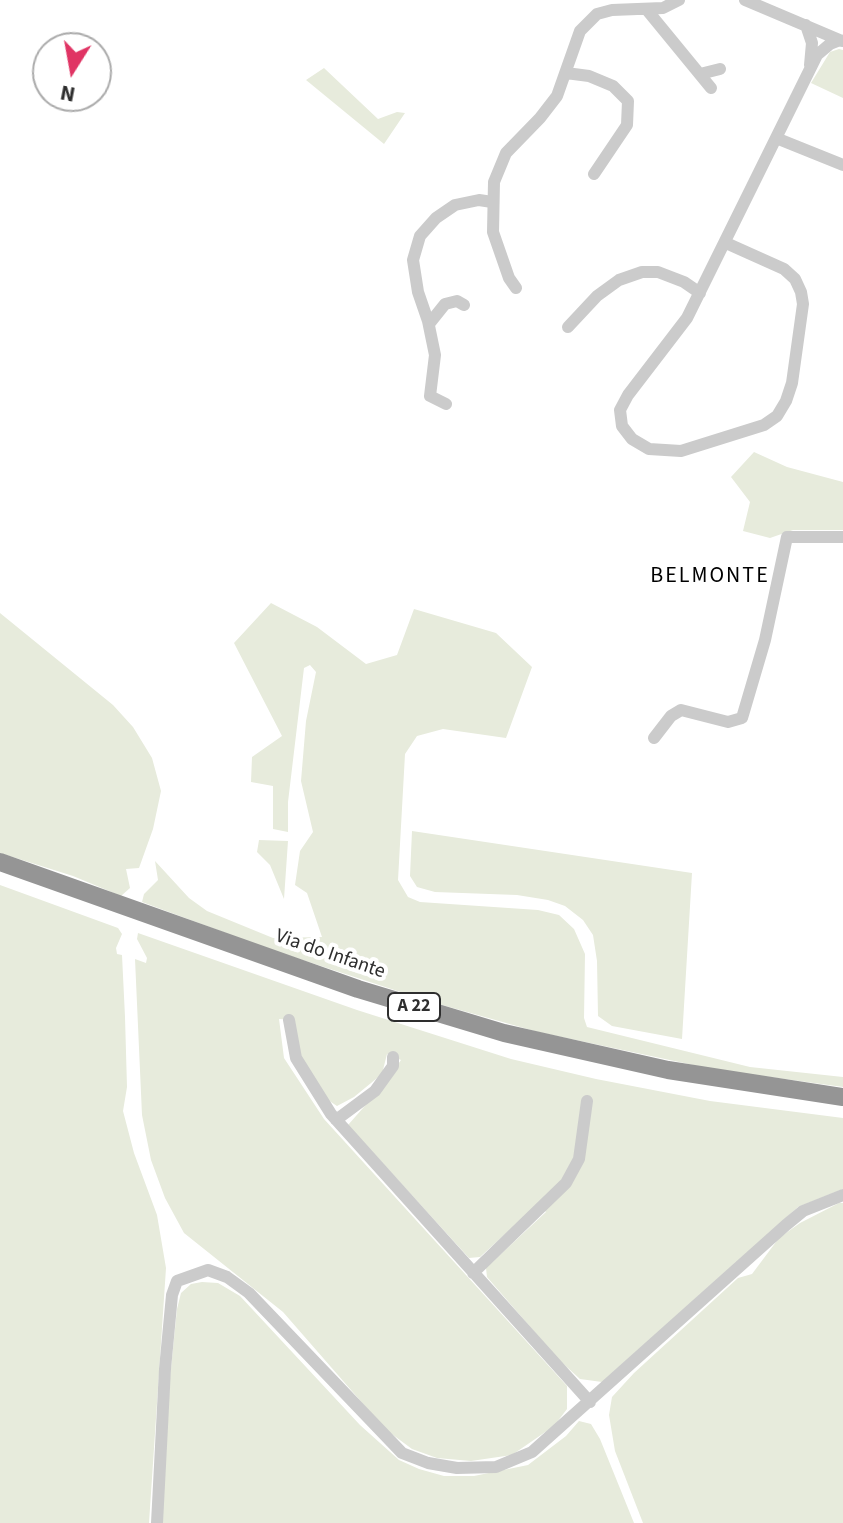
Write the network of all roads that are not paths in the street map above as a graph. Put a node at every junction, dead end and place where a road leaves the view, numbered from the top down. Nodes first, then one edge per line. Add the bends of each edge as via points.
1 (679, 0) edge
2 (745, 0) edge
3 (668, 4) edge
4 (647, 10) junction
5 (806, 25) junction
6 (841, 41) edge
7 (720, 69) dead end
8 (808, 71) junction
9 (566, 73) junction
10 (700, 74) junction
11 (711, 88) dead end
12 (776, 138) junction
13 (843, 165) edge
14 (594, 174) dead end
15 (492, 202) junction
16 (726, 243) junction
17 (516, 288) dead end
18 (700, 293) junction
19 (464, 305) dead end
20 (429, 324) junction
21 (568, 327) dead end
22 (446, 404) dead end
23 (843, 537) edge
24 (654, 738) dead end
25 (0, 862) edge
26 (0, 875) edge
27 (289, 1020) dead end
28 (393, 1057) dead end
29 (843, 1097) edge
30 (587, 1101) dead end
31 (843, 1109) edge
32 (336, 1120) junction
33 (843, 1195) edge
34 (473, 1273) junction
35 (590, 1402) junction
36 (157, 1523) edge

1 - 3 street
2 - 5 street
3 - 4 street
4 - 9 street via 597,14 580,31
4 - 10 street
5 - 6 street
5 - 8 street via 812,43
6 - 8 street via 817,55
7 - 10 street
8 - 12 street
9 - 14 street via 613,86 628,101 627,125
9 - 15 street via 557,96 506,153
10 - 11 street
12 - 13 street
12 - 16 street
15 - 17 street via 497,249
15 - 20 street via 455,205 420,236 413,260
16 - 18 street
16 - 18 street via 784,269 801,292 786,401 764,425 681,451 649,449 622,426 620,410
18 - 21 street via 658,272 642,272 597,296
19 - 20 street via 452,300
20 - 22 street via 435,355 430,396
23 - 24 street via 787,537 742,718 728,722 681,710
25 - 29 highway, Via do Infante / A 22 via 358,989 491,1029 604,1058
26 - 31 highway, Via do Infante / A 22 via 349,998 498,1044 680,1085
27 - 32 street via 296,1058
28 - 32 street via 393,1066 375,1091
30 - 34 street via 579,1159 566,1183
32 - 34 street
33 - 35 street via 803,1211
34 - 35 street
35 - 36 street via 532,1452 496,1467 428,1463 402,1453 249,1293 208,1270 177,1281 172,1295

